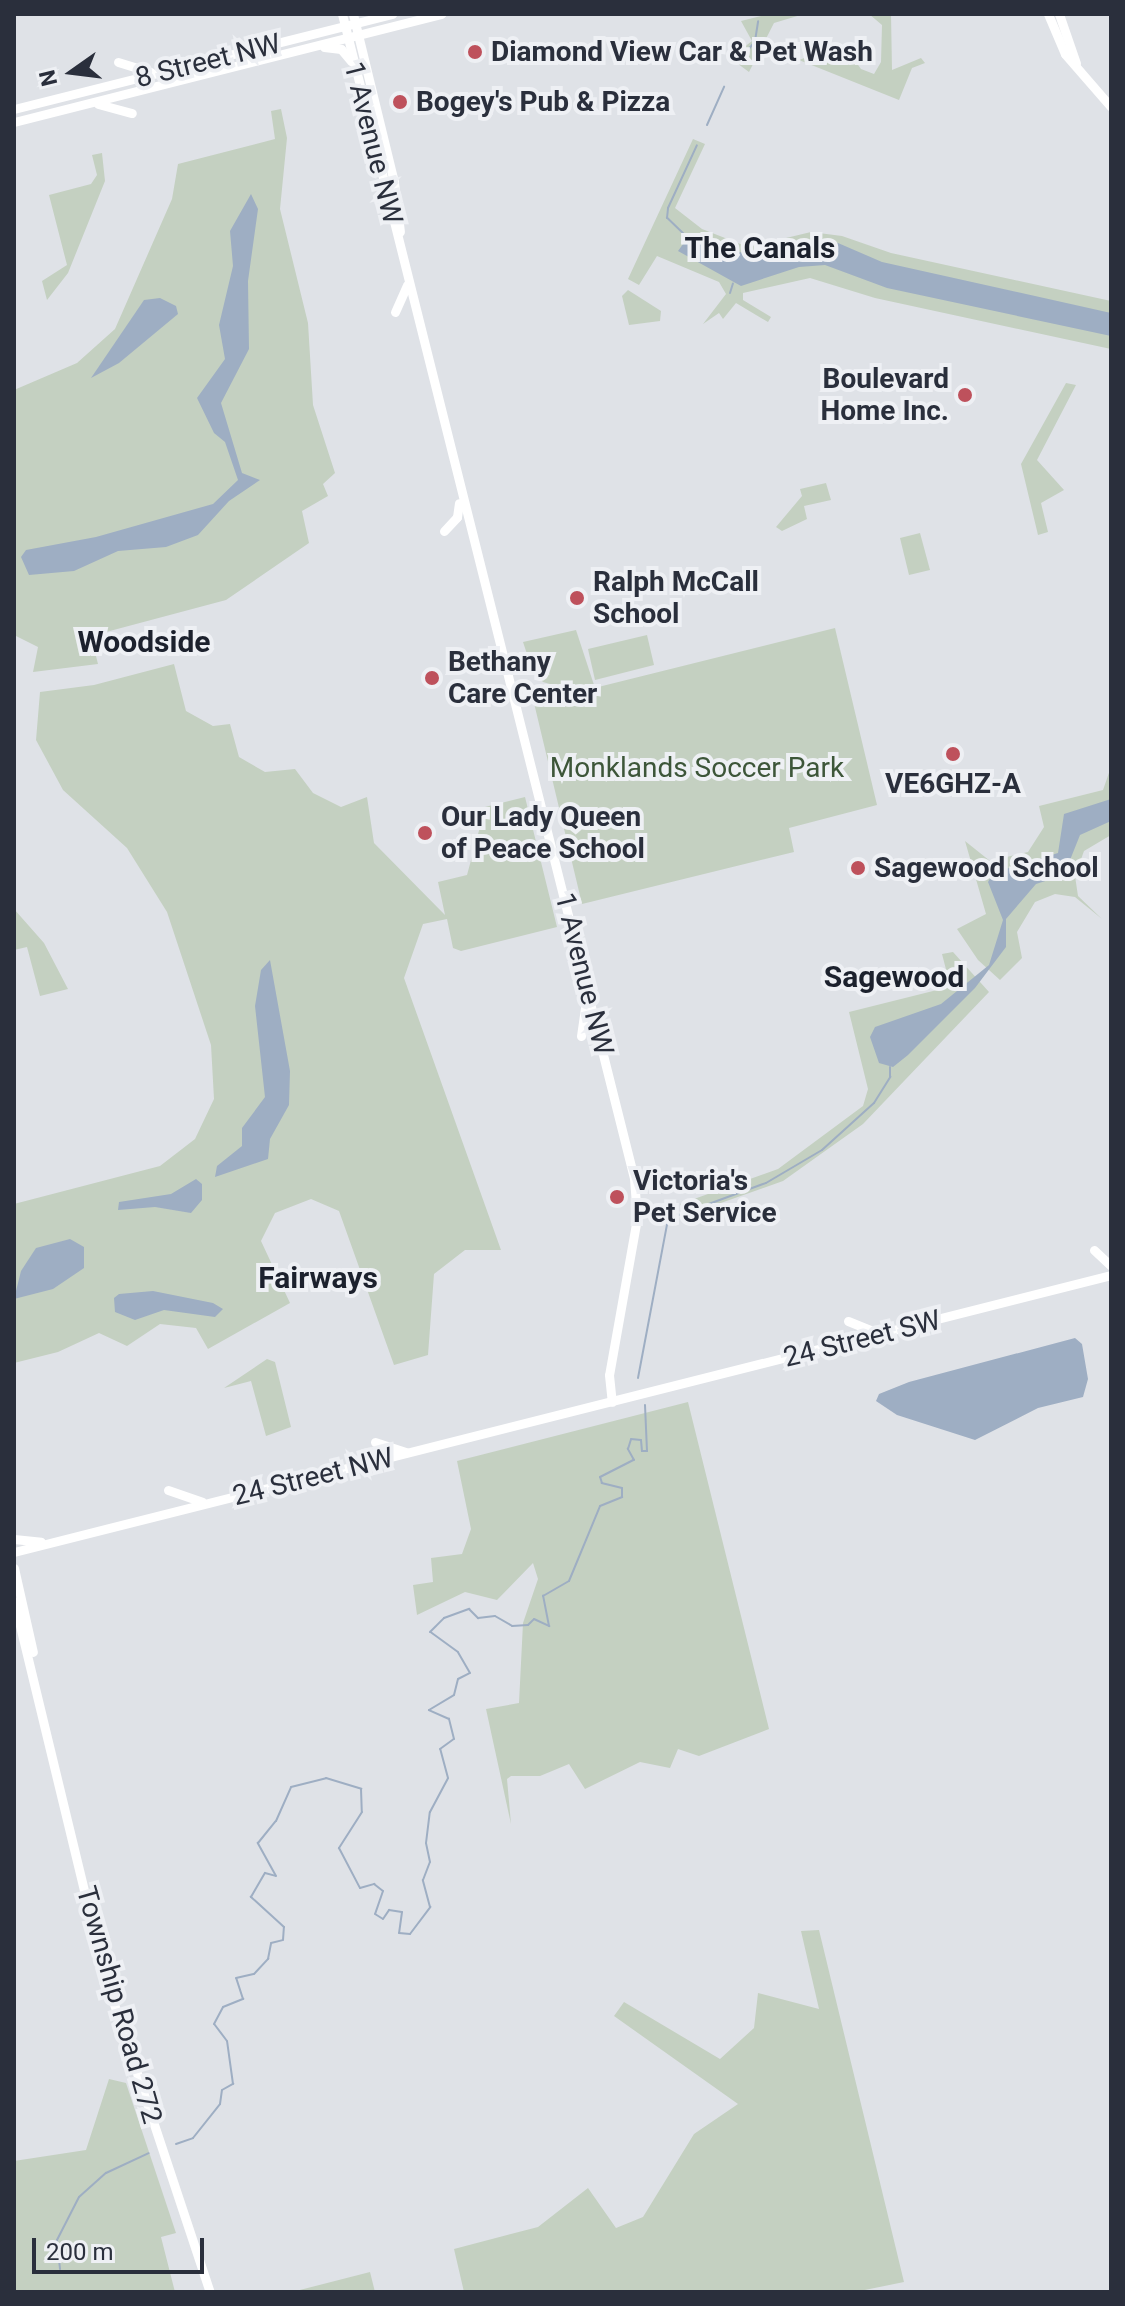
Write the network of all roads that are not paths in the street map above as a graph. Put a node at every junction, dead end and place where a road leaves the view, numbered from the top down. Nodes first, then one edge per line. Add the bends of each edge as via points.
1 (342, 14) edge
2 (392, 14) edge
3 (442, 14) edge
4 (1048, 14) edge
5 (1059, 14) edge
6 (351, 21) edge
7 (398, 25) junction
8 (353, 36) junction
9 (316, 46) junction
10 (118, 62) dead end
11 (366, 66) junction
12 (1077, 66) junction
13 (356, 71) junction
14 (157, 74) junction
15 (87, 103) junction
16 (1111, 107) edge
17 (14, 109) edge
18 (132, 113) dead end
19 (14, 122) edge
20 (406, 276) junction
21 (395, 312) dead end
22 (460, 496) junction
23 (444, 531) dead end
24 (587, 987) junction
25 (581, 1036) dead end
26 (1094, 1250) dead end
27 (1111, 1266) edge
28 (1111, 1275) edge
29 (848, 1321) dead end
30 (882, 1333) junction
31 (612, 1402) junction
32 (375, 1442) dead end
33 (410, 1453) junction
34 (168, 1490) dead end
35 (209, 1503) junction
36 (14, 1539) edge
37 (53, 1542) junction
38 (14, 1552) edge
39 (14, 1568) edge
40 (14, 1601) edge
41 (44, 1714) junction
42 (210, 2292) edge

1 - 6 street, 1 Avenue NW
2 - 6 street, 8 Street NW
3 - 7 street, 8 Street NW
4 - 12 street via 1059,45
5 - 12 street
6 - 8 street, 1 Avenue NW
6 - 14 street, 8 Street NW
7 - 8 street, 8 Street NW
7 - 11 street via 372,36
8 - 9 street, 8 Street NW
8 - 11 street, 1 Avenue NW
8 - 13 street, 1 Avenue NW
9 - 13 street via 345,51
9 - 15 street, 8 Street NW
10 - 14 street
11 - 20 street, 1 Avenue NW via 394,182
12 - 16 street
13 - 20 street, 1 Avenue NW
14 - 17 street, 8 Street NW
15 - 18 street via 114,104
15 - 19 street, 8 Street NW
20 - 21 street
20 - 22 street, 1 Avenue NW
22 - 23 street via 457,517
22 - 24 street, 1 Avenue NW
24 - 25 street
24 - 31 street, 1 Avenue NW via 637,1196 609,1375
26 - 27 street
28 - 30 street, 24 Street SW
29 - 30 street
30 - 31 street, 24 Street SW
31 - 33 street, 24 Street NW
32 - 33 street
33 - 35 street, 24 Street NW
34 - 35 street via 184,1500
35 - 37 street, 24 Street NW
36 - 37 street
37 - 38 street, 24 Street NW
39 - 41 street
40 - 41 street
41 - 42 street, Township Road 272 via 106,1980

